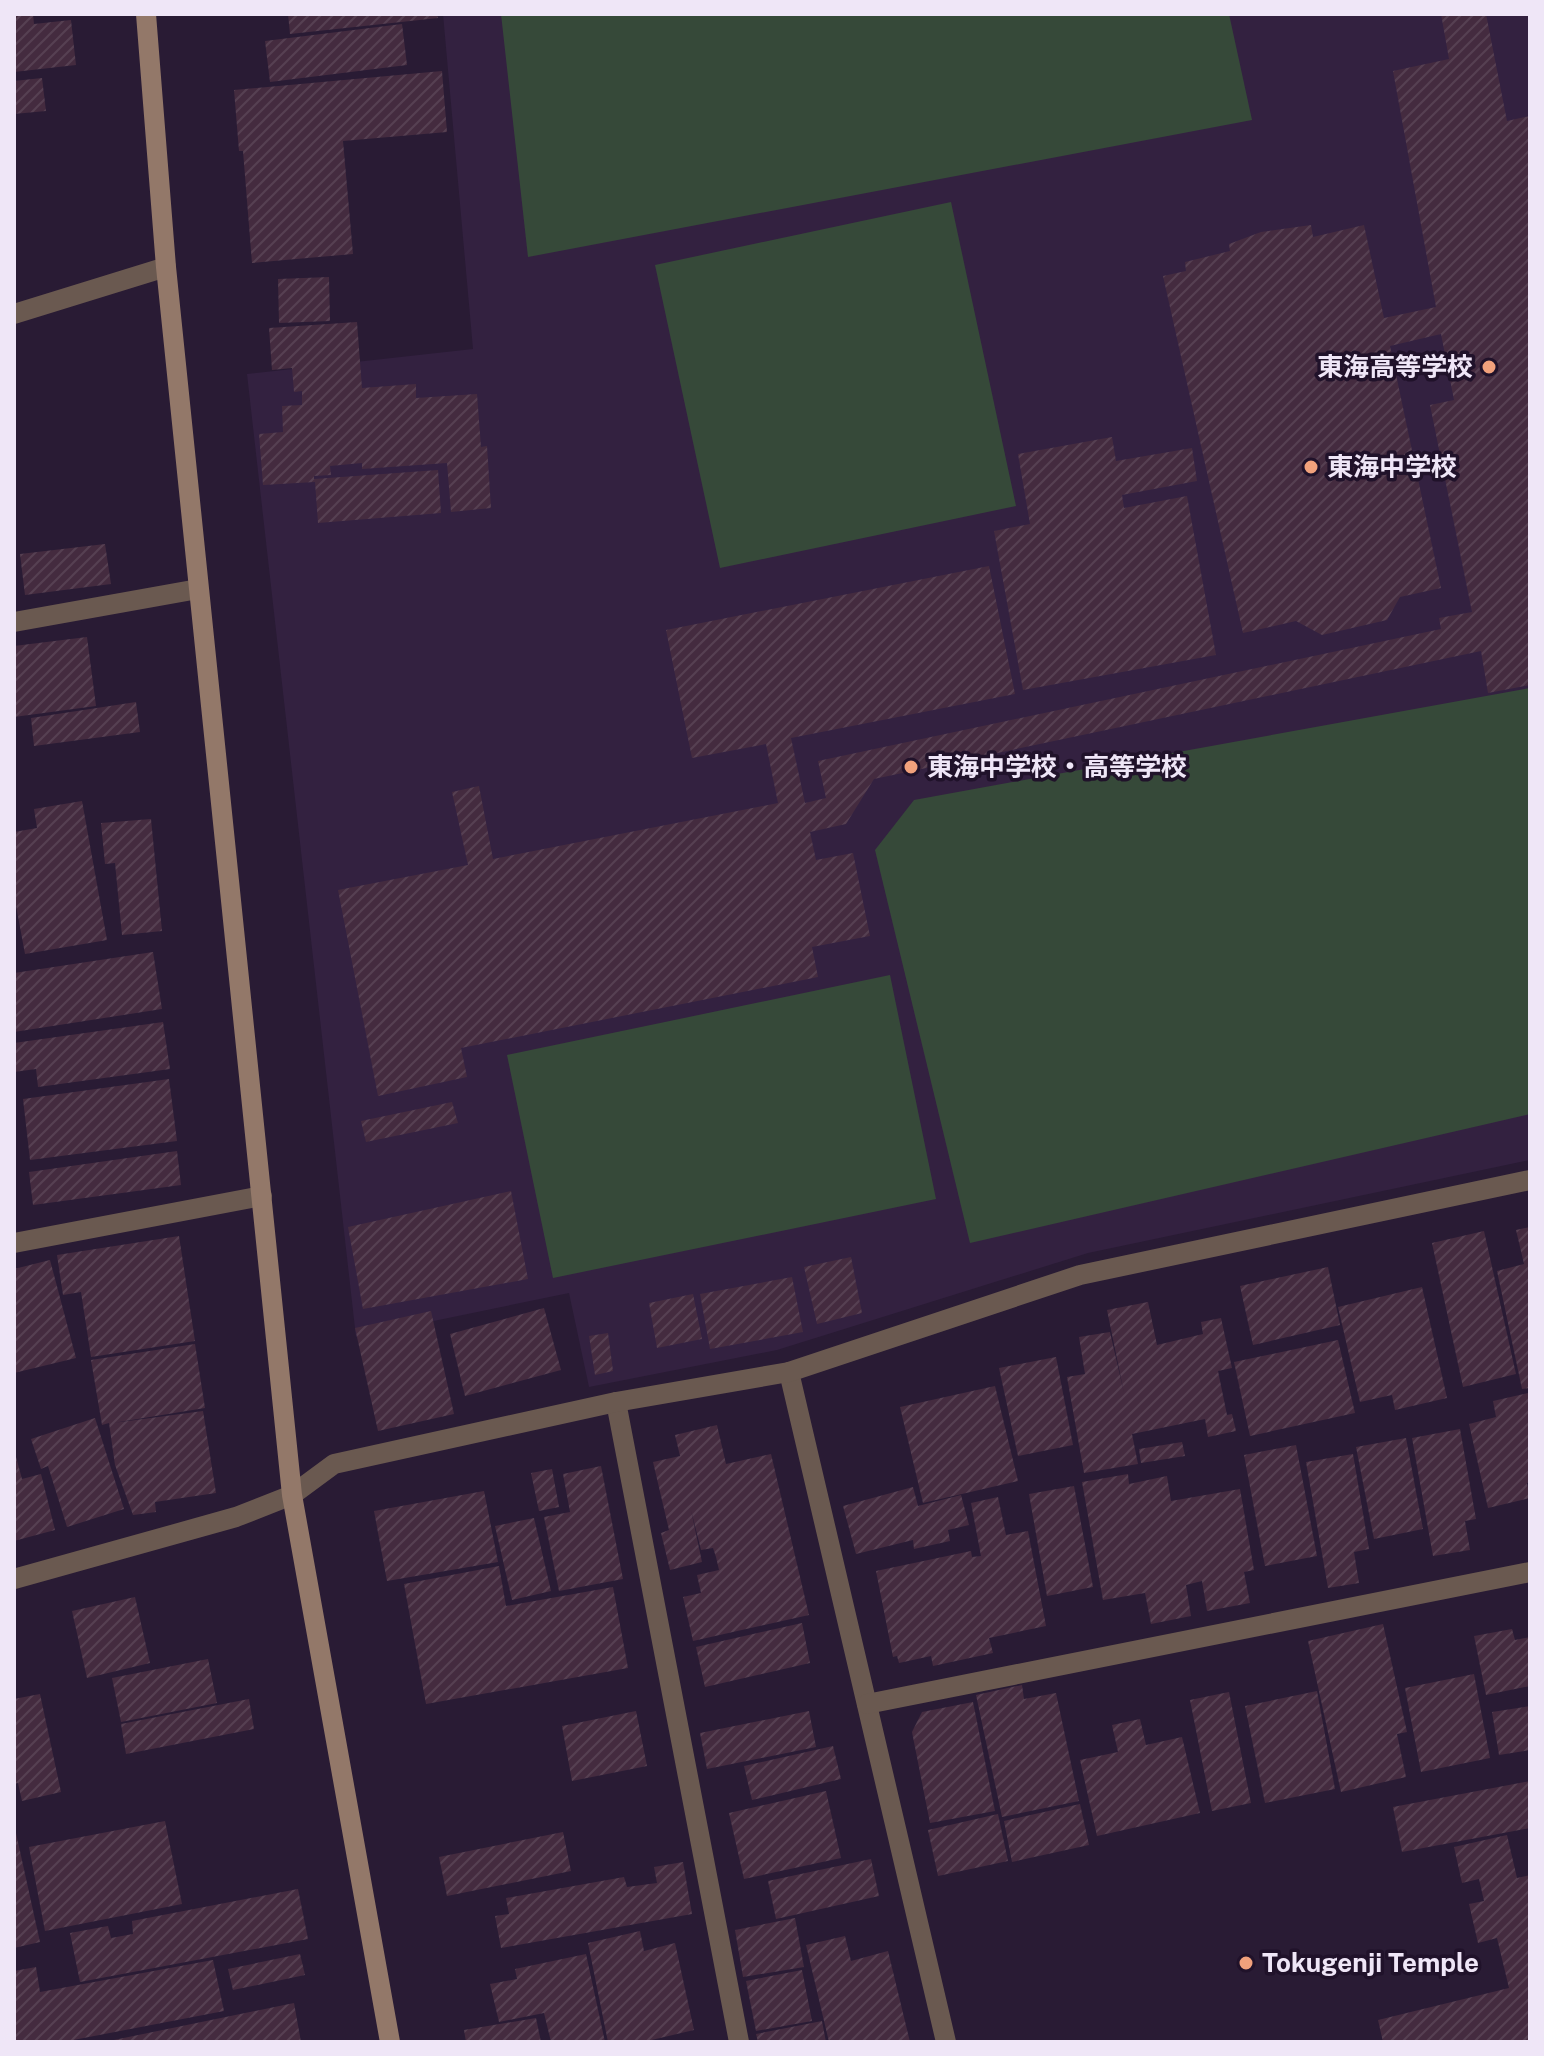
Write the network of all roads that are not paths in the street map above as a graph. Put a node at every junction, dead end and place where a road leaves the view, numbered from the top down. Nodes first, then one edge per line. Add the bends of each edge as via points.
1 (146, 14) edge
2 (166, 267) junction
3 (14, 314) edge
4 (198, 589) junction
5 (14, 622) edge
6 (1530, 1180) edge
7 (262, 1196) junction
8 (14, 1243) edge
9 (789, 1372) junction
10 (616, 1402) junction
11 (292, 1495) junction
12 (1530, 1572) edge
13 (14, 1579) edge
14 (867, 1704) junction
15 (390, 2042) edge
16 (739, 2042) edge
17 (946, 2042) edge

1 - 2 street
2 - 3 street
2 - 4 street
4 - 5 street
4 - 7 street
6 - 9 street via 1080,1275
7 - 8 street
7 - 11 street
9 - 10 street
9 - 14 street
10 - 11 street via 334,1464
10 - 16 street
11 - 13 street via 236,1517
11 - 15 street
12 - 14 street
14 - 17 street

